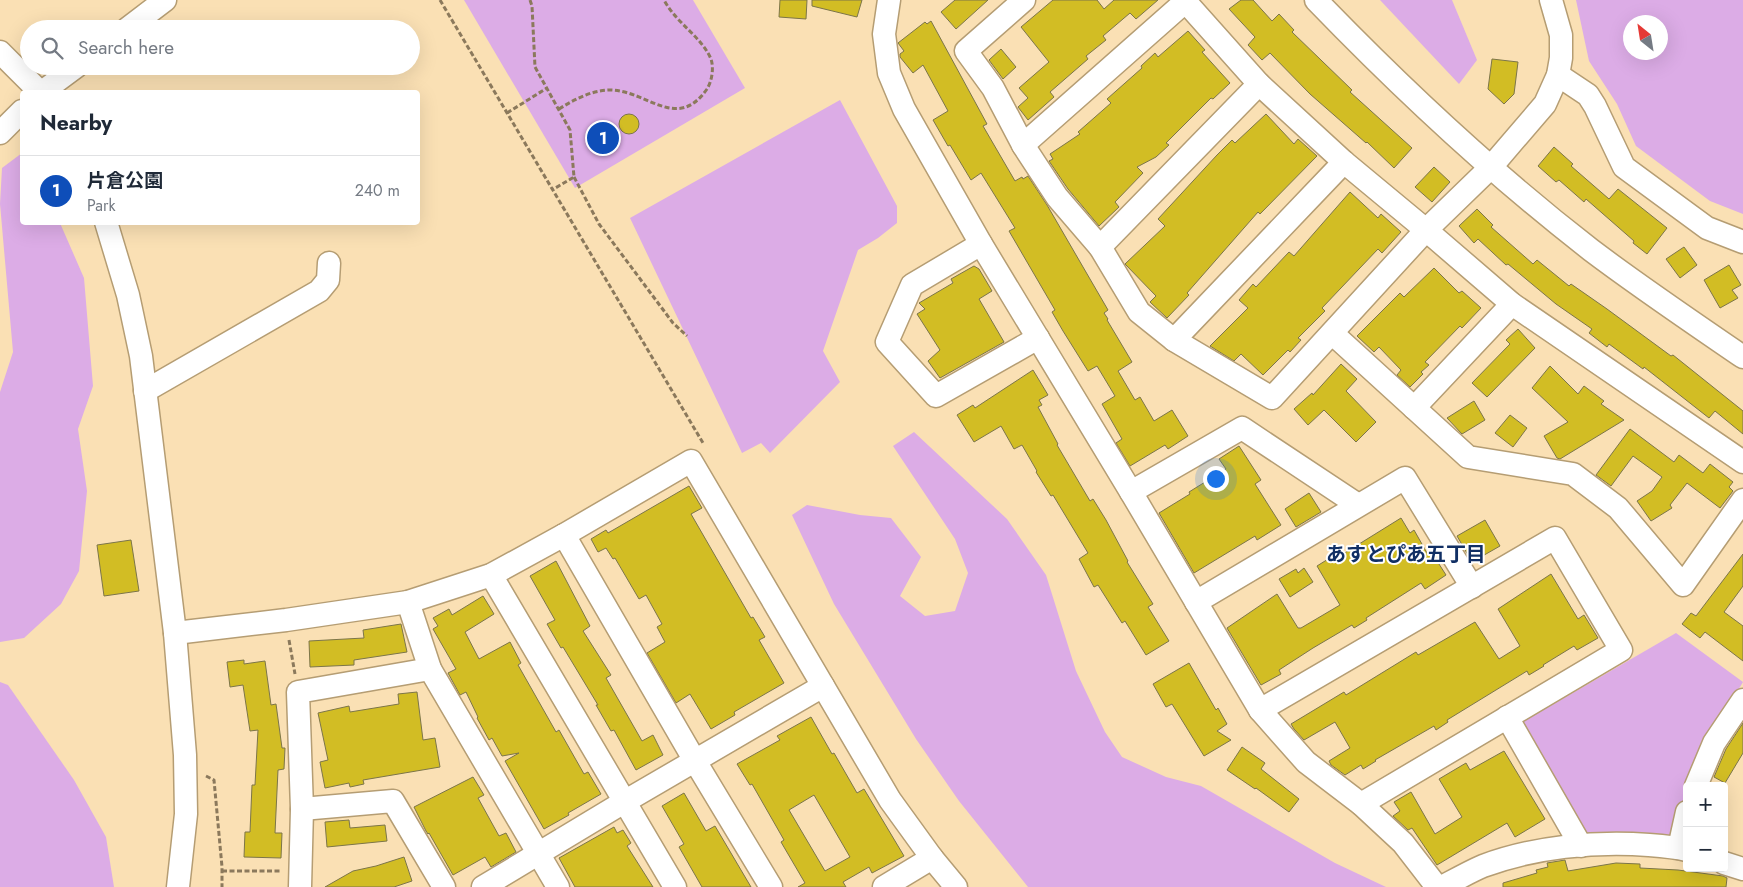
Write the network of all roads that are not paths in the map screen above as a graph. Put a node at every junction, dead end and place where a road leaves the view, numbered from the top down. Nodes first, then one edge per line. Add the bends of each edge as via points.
1 (165, 0) edge
2 (889, 0) edge
3 (1024, 0) edge
4 (1316, 0) edge
5 (1552, 0) edge
6 (1185, 1) edge
7 (139, 20) edge
8 (0, 52) edge
9 (20, 72) edge
10 (24, 75) edge
11 (65, 75) edge
12 (1558, 75) junction
13 (1259, 84) junction
14 (39, 90) edge
15 (44, 90) edge
16 (20, 113) edge
17 (0, 132) edge
18 (1023, 145) junction
19 (1344, 162) junction
20 (1491, 167) junction
21 (107, 225) edge
22 (1426, 230) junction
23 (1743, 242) edge
24 (981, 244) junction
25 (1100, 247) junction
26 (329, 263) dead end
27 (1512, 304) junction
28 (1333, 334) junction
29 (1038, 338) junction
30 (1174, 340) junction
31 (1743, 357) edge
32 (145, 391) junction
33 (1414, 408) junction
34 (1743, 462) edge
35 (1131, 492) junction
36 (1743, 500) edge
37 (1358, 505) junction
38 (564, 535) junction
39 (491, 575) junction
40 (1472, 587) junction
41 (408, 602) junction
42 (1196, 602) junction
43 (175, 633) junction
44 (430, 669) junction
45 (823, 686) junction
46 (1743, 700) edge
47 (1260, 710) junction
48 (1507, 717) junction
49 (695, 761) junction
50 (1698, 782) edge
51 (624, 802) junction
52 (1361, 804) junction
53 (302, 808) junction
54 (1581, 846) junction
55 (1683, 849) edge
56 (538, 854) junction
57 (932, 858) junction
58 (1728, 864) edge
59 (1743, 869) edge
60 (301, 879) edge
61 (178, 887) edge
62 (444, 887) edge
63 (483, 887) edge
64 (558, 887) edge
65 (674, 887) edge
66 (771, 887) edge
67 (884, 887) edge
68 (956, 887) edge
69 (1437, 887) edge
70 (1442, 887) edge

1 - 7 street
2 - 24 street via 884,34 889,73 904,109
3 - 18 street via 966,51 993,88
4 - 20 street via 1372,58
5 - 12 street via 1561,35 1562,58
6 - 13 street
6 - 18 street
8 - 9 street
10 - 14 street
11 - 15 street
12 - 20 street via 1545,104
12 - 23 street via 1588,95 1624,167 1707,228
13 - 19 street
13 - 25 street
16 - 17 street
18 - 25 street via 1057,197
19 - 22 street
19 - 30 street
20 - 22 street
20 - 31 street via 1591,250
21 - 32 street via 128,295
22 - 27 street
22 - 28 street
24 - 29 street
24 - 29 street via 912,285 887,342 936,396
25 - 30 street via 1139,312
26 - 32 street via 328,280 319,291
27 - 33 street
27 - 34 street
28 - 30 street via 1272,398
28 - 33 street
29 - 35 street
32 - 43 street
33 - 36 street via 1468,457 1574,474 1618,508 1683,585
35 - 37 street via 1242,428
35 - 42 street
37 - 40 street via 1405,478
37 - 42 street
38 - 39 street
38 - 45 street via 690,460
38 - 49 street
39 - 41 street
39 - 51 street
40 - 47 street
40 - 48 street via 1555,538 1622,650
41 - 43 street
41 - 44 street
42 - 47 street
43 - 61 street via 185,755 186,814
44 - 53 street via 298,692
44 - 56 street
45 - 49 street
45 - 57 street via 890,800
46 - 50 street via 1714,743
47 - 52 street via 1306,762
48 - 52 street
48 - 54 street
49 - 51 street
49 - 66 street
51 - 56 street
51 - 65 street
52 - 69 street via 1403,843
53 - 60 street
53 - 62 street via 393,801
54 - 55 street via 1629,844
54 - 70 street via 1535,851 1482,866
56 - 63 street
56 - 64 street
57 - 67 street
57 - 68 street
58 - 59 street

